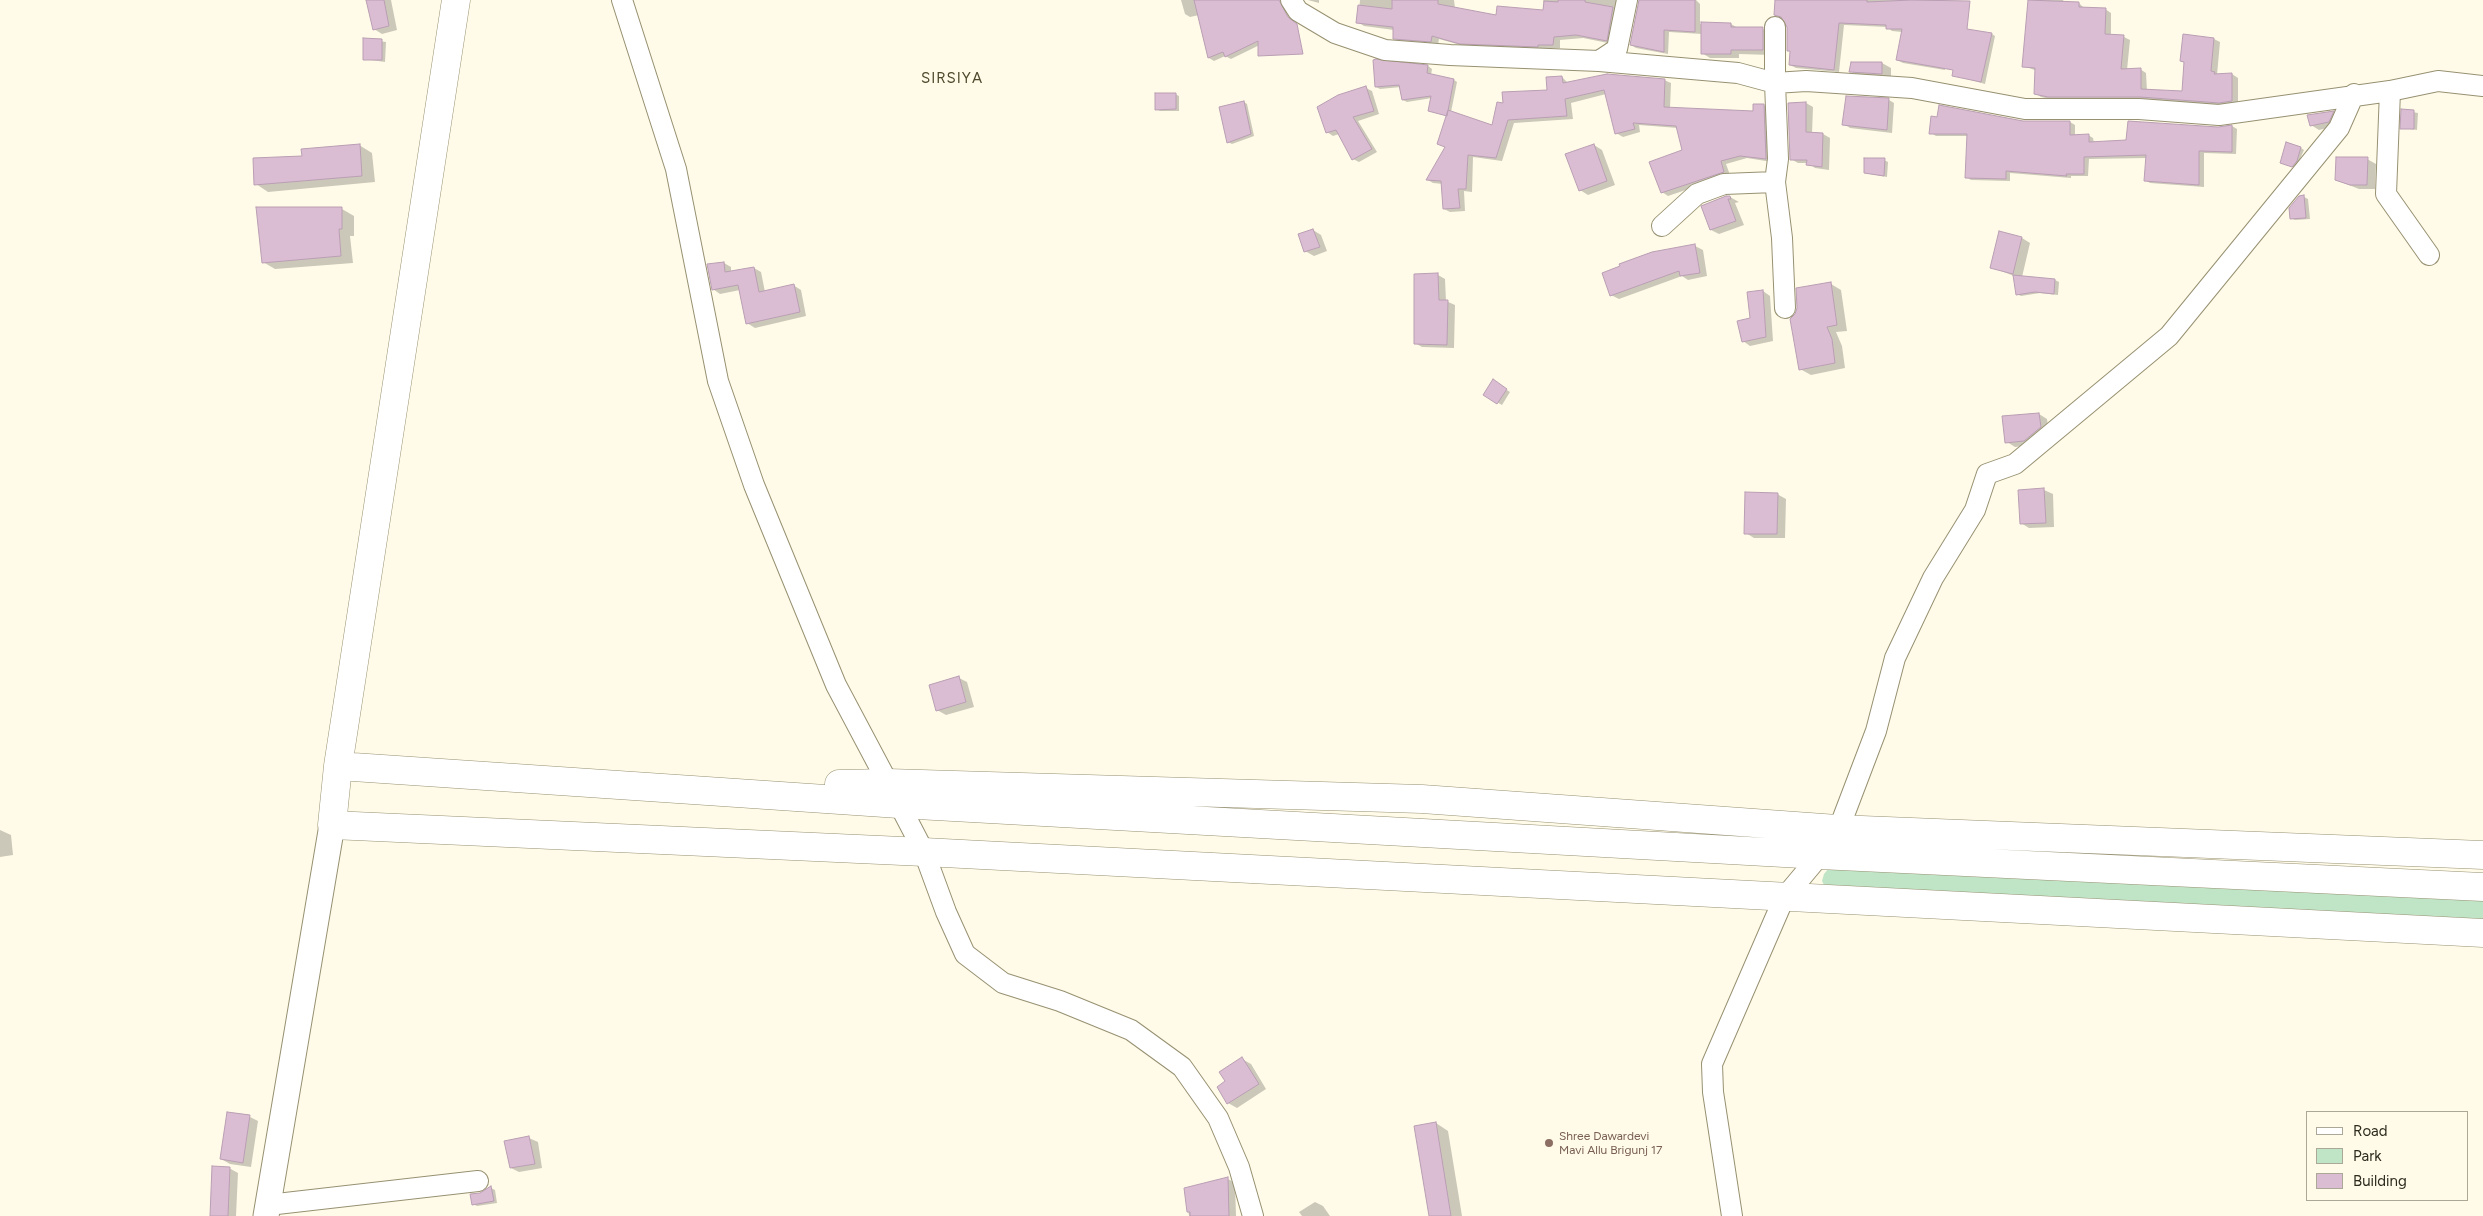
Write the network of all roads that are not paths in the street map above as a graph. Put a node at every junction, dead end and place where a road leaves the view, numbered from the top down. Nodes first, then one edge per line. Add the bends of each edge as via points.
1 (456, 0) edge
2 (622, 0) edge
3 (1291, 0) edge
4 (1627, 0) edge
5 (1775, 27) dead end
6 (1598, 61) junction
7 (1775, 83) junction
8 (2483, 86) edge
9 (2390, 90) junction
10 (2354, 94) junction
11 (1775, 182) junction
12 (1662, 226) dead end
13 (2429, 255) dead end
14 (1785, 308) dead end
15 (338, 766) junction
16 (893, 794) junction
17 (332, 825) junction
18 (1837, 830) junction
19 (924, 852) junction
20 (1820, 855) junction
21 (2483, 855) edge
22 (2483, 887) edge
23 (1784, 898) junction
24 (2483, 933) edge
25 (478, 1181) dead end
26 (267, 1210) edge
27 (1253, 1216) edge
28 (1732, 1216) edge

1 - 15 highway
2 - 16 street via 676,169 718,380 754,485 836,685
3 - 6 street via 1298,11 1335,33 1385,50
4 - 6 street via 1617,49
5 - 7 street
6 - 7 street via 1738,73
7 - 10 street via 1806,81 1912,88 2025,109 2139,109 2219,115
7 - 11 street via 1778,159
8 - 9 street via 2438,81
9 - 10 street
9 - 13 street via 2386,194
10 - 18 street via 2339,128 2169,336 2015,464 1986,474 1975,510 1934,578 1896,658 1876,731
11 - 12 street via 1724,184 1697,194
11 - 14 street via 1782,238
15 - 16 highway
15 - 17 highway
16 - 18 highway via 1422,799
16 - 19 street
16 - 20 highway
17 - 19 highway
17 - 26 main road
18 - 20 street
18 - 21 highway
19 - 23 highway
19 - 27 street via 965,954 1003,983 1060,1001 1131,1030 1182,1067 1218,1118 1239,1167
20 - 22 highway
20 - 23 street
23 - 24 highway
23 - 28 street via 1712,1064 1713,1092
25 - 26 street

